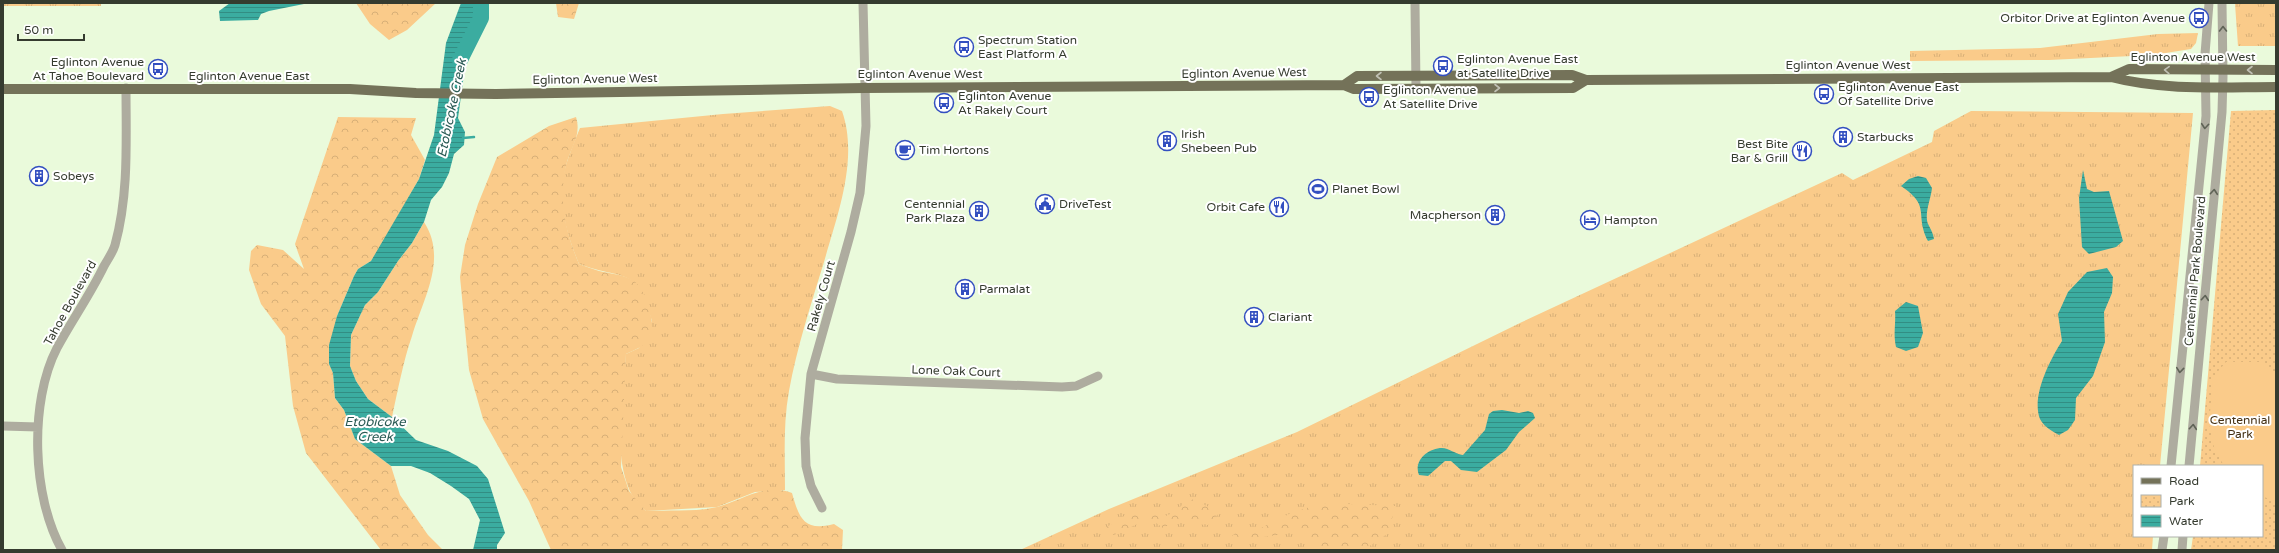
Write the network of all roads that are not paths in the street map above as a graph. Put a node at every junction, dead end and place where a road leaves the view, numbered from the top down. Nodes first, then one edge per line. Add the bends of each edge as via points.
1 (863, 3) edge
2 (1415, 3) edge
3 (2209, 3) edge
4 (2222, 3) edge
5 (2276, 70) edge
6 (2223, 74) junction
7 (1416, 76) junction
8 (2111, 77) junction
9 (2206, 78) junction
10 (1586, 80) junction
11 (1344, 85) junction
12 (2276, 87) edge
13 (126, 88) junction
14 (864, 88) junction
15 (2223, 88) junction
16 (3, 89) edge
17 (1416, 89) junction
18 (496, 94) joint
19 (811, 374) junction
20 (1098, 376) dead end
21 (3, 426) edge
22 (38, 427) junction
23 (2171, 465) edge
24 (2189, 465) edge
25 (822, 508) dead end
26 (2164, 537) edge
27 (2183, 537) edge
28 (62, 550) edge
29 (2162, 550) edge
30 (2182, 550) edge

1 - 14 street, Rakely Court
2 - 7 street
3 - 9 street, Centennial Park Boulevard
6 -> 4 street, Centennial Park Boulevard
5 -> 6 main road, Eglinton Avenue West
6 - 9 main road, Eglinton Avenue West
6 - 15 street, Centennial Park Boulevard
7 - 10 main road, Eglinton Avenue West via 1572,75
7 -> 11 main road, Eglinton Avenue West via 1357,76
7 - 17 street
8 - 9 main road, Eglinton Avenue West via 2129,82
9 -> 8 main road, Eglinton Avenue West via 2129,69
8 - 10 main road, Eglinton Avenue West
9 - 15 main road, Eglinton Avenue West
9 -> 23 street, Centennial Park Boulevard via 2203,145
17 -> 10 main road, Eglinton Avenue West via 1573,88
11 - 14 main road, Eglinton Avenue West
11 - 17 main road, Eglinton Avenue West via 1354,89
12 - 15 main road, Eglinton Avenue West
13 - 16 main road, Eglinton Avenue East
13 - 18 main road, Eglinton Avenue East via 350,89
13 - 22 street, Tahoe Boulevard via 125,184 114,246 57,348 48,373
14 - 18 main road, Eglinton Avenue West
14 - 19 street, Rakely Court via 866,126 860,193 848,246
24 -> 15 street, Centennial Park Boulevard
19 - 20 street, Lone Oak Court via 837,378 1062,387 1076,386
19 - 25 street, Rakely Court via 805,438 806,466 811,486
21 - 22 street
22 - 28 street, Tahoe Boulevard via 37,448 43,493
26 - 29 street
27 - 30 street

